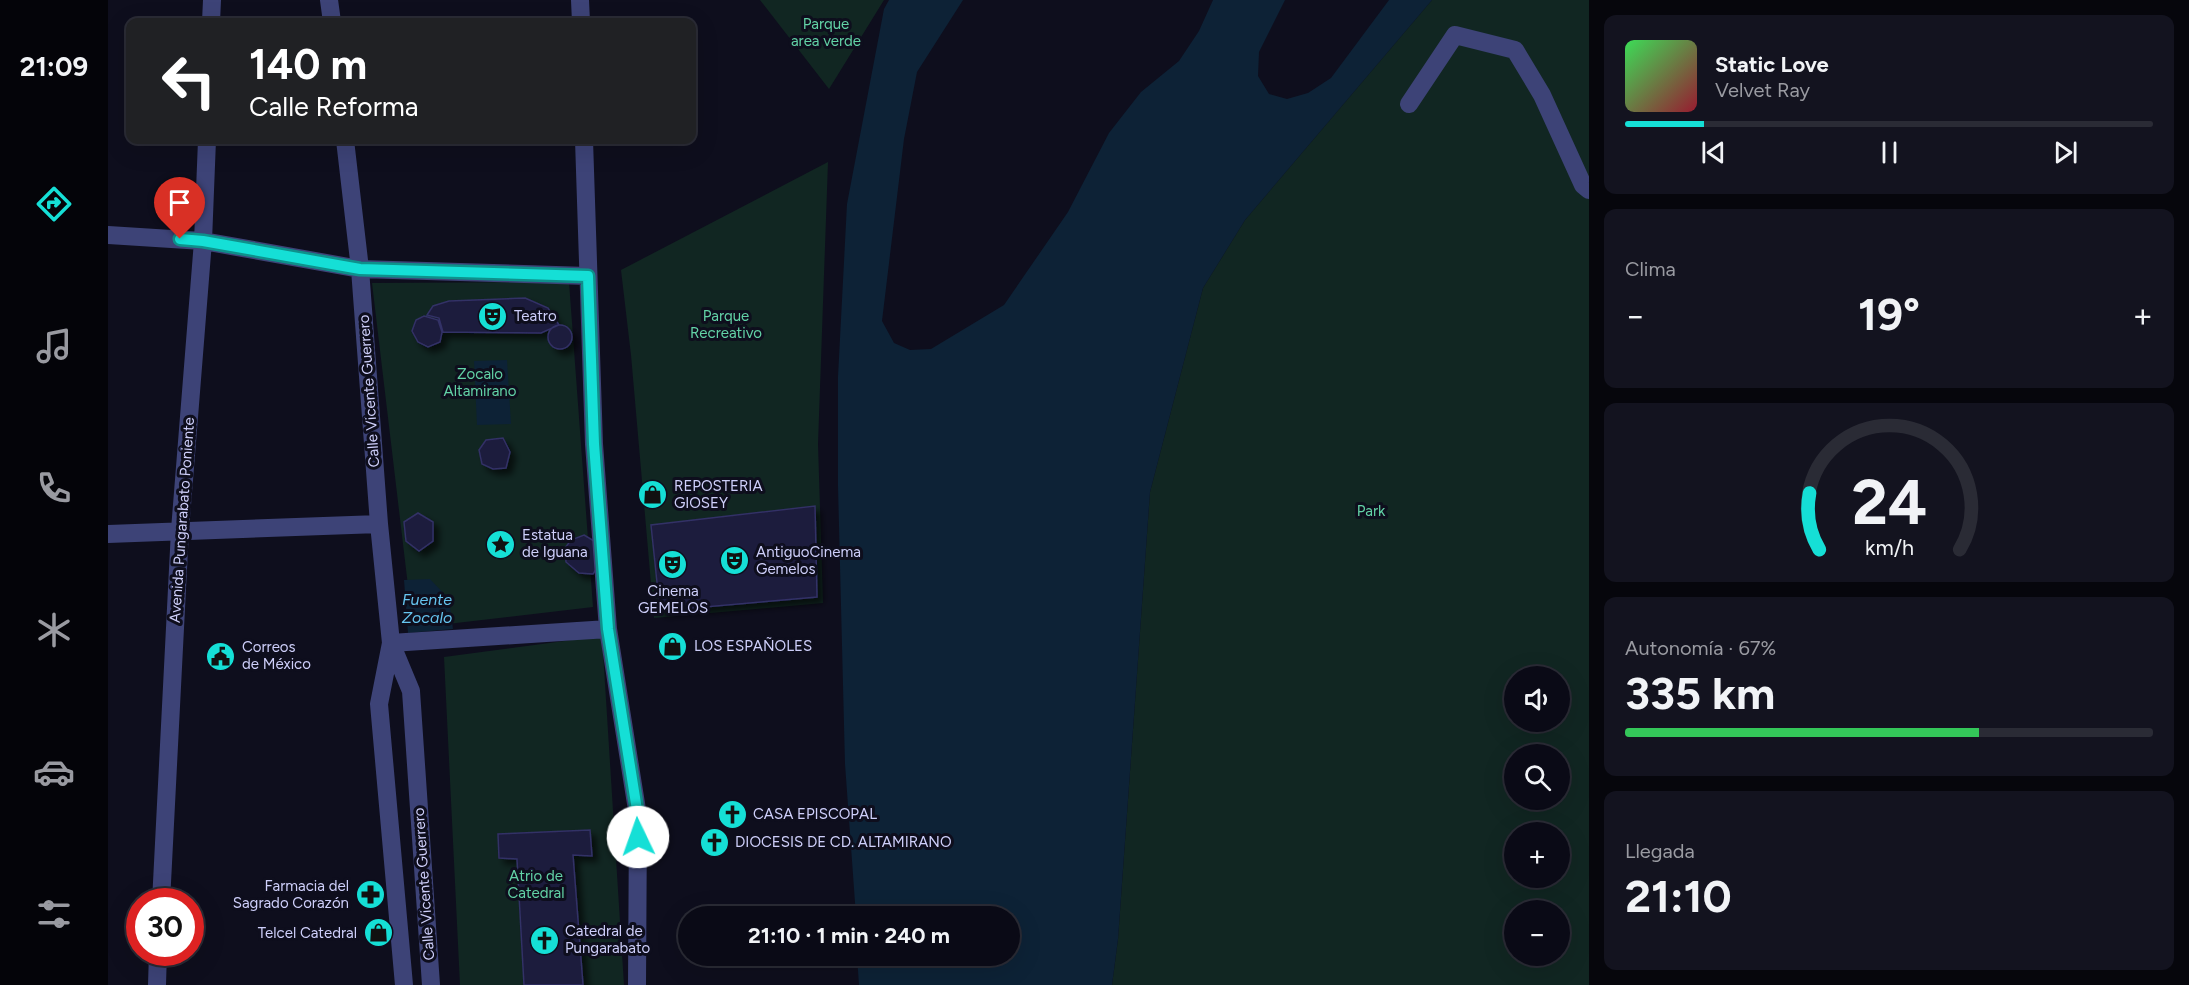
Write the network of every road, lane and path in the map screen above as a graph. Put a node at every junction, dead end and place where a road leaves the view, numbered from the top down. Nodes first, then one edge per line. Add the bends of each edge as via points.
1 (212, 0) edge
2 (329, 0) edge
3 (580, 0) edge
4 (211, 18) edge
5 (331, 18) edge
6 (581, 18) edge
7 (1409, 104) dead end
8 (207, 144) edge
9 (345, 144) edge
10 (584, 144) edge
11 (1589, 190) edge
12 (108, 235) edge
13 (203, 241) junction
14 (360, 269) junction
15 (588, 276) junction
16 (379, 524) junction
17 (180, 530) junction
18 (108, 534) edge
19 (608, 629) junction
20 (392, 643) junction
21 (422, 845) junction
22 (392, 847) junction
23 (162, 888) edge
24 (158, 966) edge
25 (157, 985) edge
26 (404, 985) edge
27 (431, 985) edge
28 (638, 985) edge

1 - 4 street
2 - 5 street
3 - 6 street
7 - 11 street via 1455,35 1515,50
8 - 13 street, Avenida Pungarabato Poniente
9 - 14 street, Calle Vicente Guerrero
10 - 15 street
12 - 13 street
13 - 14 street
13 - 17 street, Avenida Pungarabato Poniente
14 - 15 street
14 - 16 street, Calle Vicente Guerrero
15 - 19 street via 594,444
16 - 17 street
16 - 20 street, Calle Vicente Guerrero
17 - 18 street
17 - 23 street, Avenida Pungarabato Poniente
19 - 20 street
19 - 28 street via 638,816
20 - 21 street, Calle Vicente Guerrero via 411,691
20 - 22 street, Calle Vicente Guerrero via 379,704
21 - 22 street
21 - 27 street, Calle Vicente Guerrero
22 - 26 street, Calle Vicente Guerrero
24 - 25 street

